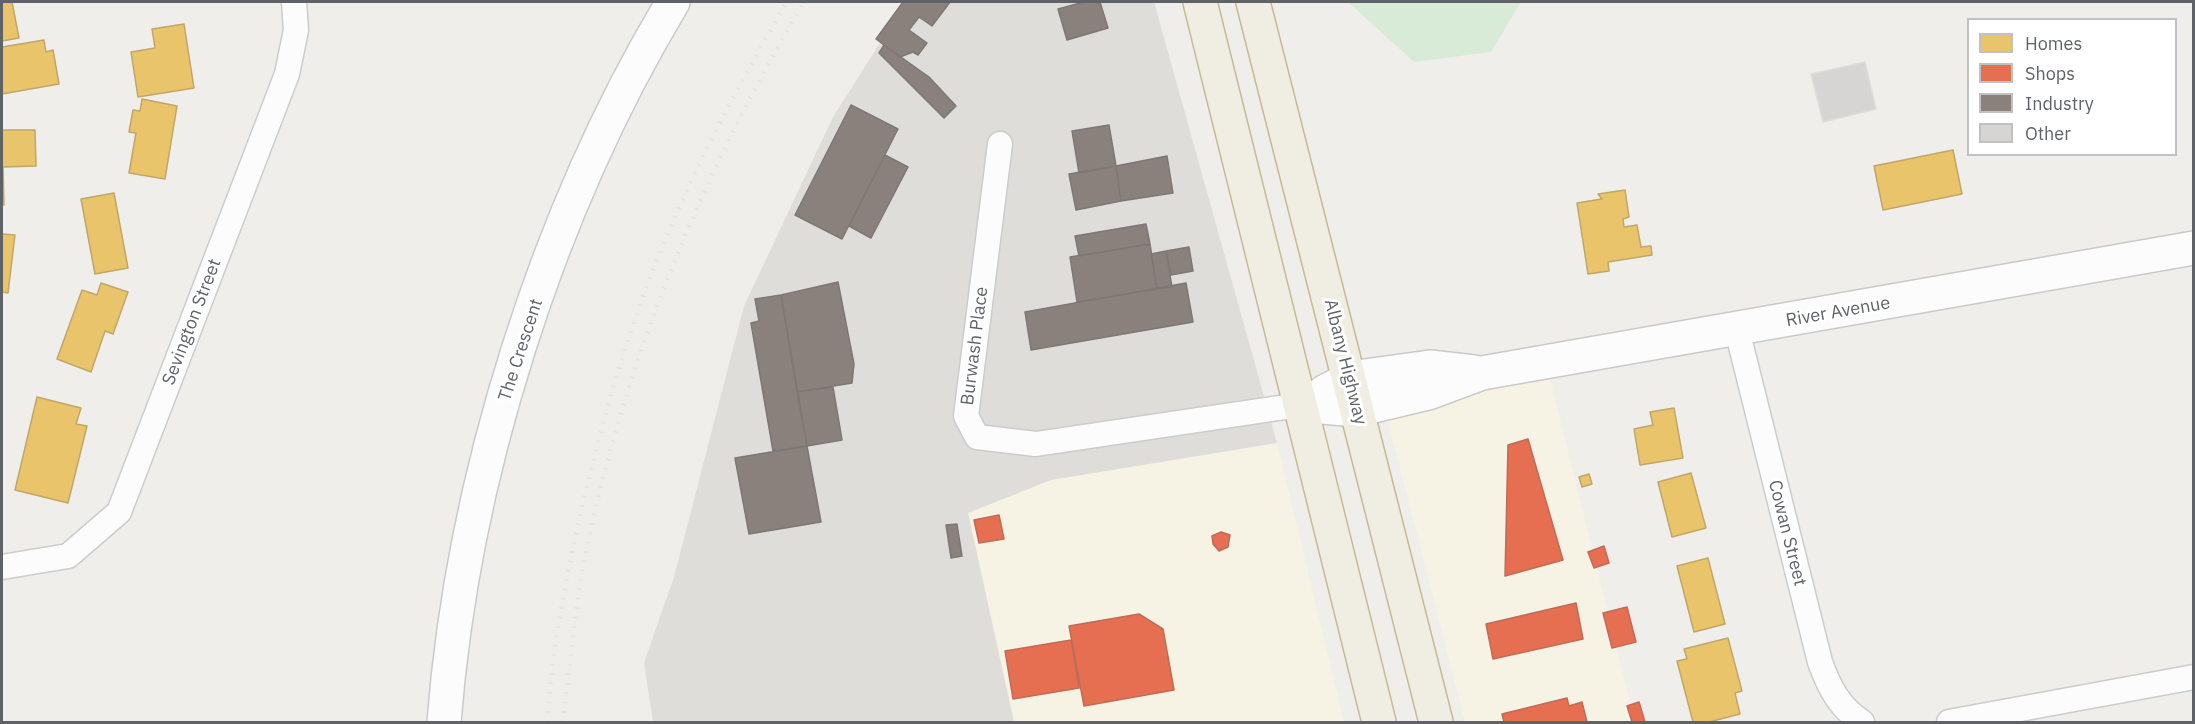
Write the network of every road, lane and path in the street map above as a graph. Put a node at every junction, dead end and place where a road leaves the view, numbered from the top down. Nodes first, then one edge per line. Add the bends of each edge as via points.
1 (294, 2) edge
2 (673, 2) edge
3 (1200, 2) edge
4 (1253, 2) edge
5 (1000, 144) dead end
6 (2193, 248) edge
7 (1737, 330) junction
8 (1482, 373) junction
9 (1350, 378) junction
10 (1299, 405) junction
11 (1357, 410) junction
12 (2, 567) edge
13 (2193, 677) edge
14 (444, 723) edge
15 (1378, 723) edge
16 (1436, 723) edge
17 (1862, 723) edge
18 (1949, 723) edge

1 - 12 street, Sevington Street via 296,30 287,74 119,512 68,556
2 - 14 street, The Crescent via 584,176 510,379 474,519 455,618
3 - 10 highway
4 - 9 highway, Albany Highway
5 - 10 street, Burwash Place via 966,416 977,437 1036,444
6 - 7 street, River Avenue
7 - 8 street, River Avenue
7 - 17 street, Cowan Street via 1820,662 1840,705
8 - 9 street, River Avenue via 1430,367
8 - 11 street, River Avenue via 1428,393
9 - 10 street
9 - 11 highway, Albany Highway
10 - 11 street, River Avenue
10 - 15 highway
11 - 16 highway, Albany Highway
13 - 18 street

